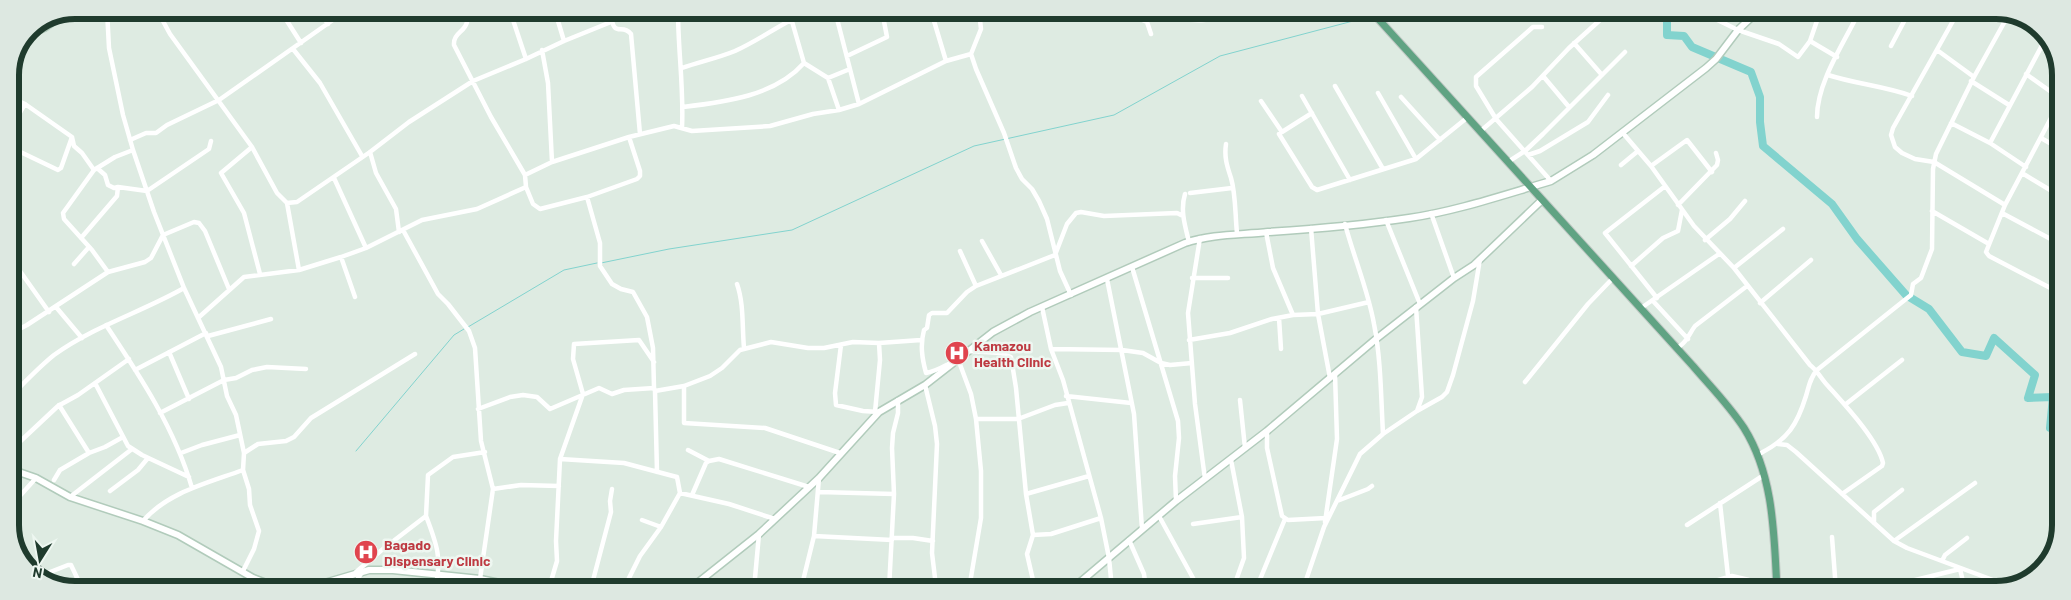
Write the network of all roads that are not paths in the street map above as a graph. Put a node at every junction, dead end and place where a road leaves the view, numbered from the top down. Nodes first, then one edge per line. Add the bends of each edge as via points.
1 (107, 19) edge
2 (162, 19) edge
3 (286, 19) edge
4 (324, 19) edge
5 (335, 19) edge
6 (466, 19) edge
7 (513, 19) edge
8 (557, 19) edge
9 (611, 19) edge
10 (678, 19) edge
11 (837, 19) edge
12 (883, 19) edge
13 (933, 19) edge
14 (980, 19) edge
15 (1140, 19) edge
16 (1197, 19) edge
17 (1216, 19) edge
18 (1378, 19) edge
19 (1384, 19) edge
20 (1602, 19) edge
21 (1715, 19) edge
22 (1750, 19) edge
23 (1818, 19) edge
24 (1856, 19) edge
25 (1905, 19) edge
26 (1954, 19) edge
27 (791, 20) joint
28 (2006, 20) edge
29 (611, 22) junction
30 (328, 24) junction
31 (1542, 27) dead end
32 (1738, 30) junction
33 (1151, 34) dead end
34 (564, 40) junction
35 (1810, 41) junction
36 (301, 43) junction
37 (1574, 43) junction
38 (2043, 44) edge
39 (1891, 46) dead end
40 (292, 49) junction
41 (542, 50) junction
42 (1937, 50) junction
43 (1625, 52) dead end
44 (971, 54) junction
45 (847, 56) junction
46 (1837, 57) junction
47 (526, 59) junction
48 (946, 61) junction
49 (804, 63) junction
50 (682, 68) junction
51 (850, 69) junction
52 (2026, 74) junction
53 (1602, 75) junction
54 (1543, 76) junction
55 (1828, 76) junction
56 (828, 78) junction
57 (1973, 79) junction
58 (473, 81) junction
59 (1335, 86) dead end
60 (1378, 92) dead end
61 (2052, 93) edge
62 (1608, 95) dead end
63 (1302, 96) dead end
64 (1912, 96) junction
65 (1402, 97) dead end
66 (219, 100) junction
67 (19, 101) edge
68 (1261, 101) dead end
69 (25, 104) junction
70 (859, 104) junction
71 (2010, 106) junction
72 (683, 107) junction
73 (1569, 107) junction
74 (839, 110) junction
75 (1312, 113) junction
76 (19, 114) edge
77 (1468, 117) junction
78 (1817, 117) dead end
79 (2052, 117) edge
80 (1496, 119) junction
81 (1951, 123) junction
82 (682, 128) junction
83 (1483, 128) junction
84 (1622, 132) junction
85 (640, 134) junction
86 (1280, 134) dead end
87 (72, 137) junction
88 (629, 137) junction
89 (2041, 138) junction
90 (130, 140) junction
91 (1440, 140) junction
92 (211, 141) dead end
93 (1990, 143) junction
94 (1226, 144) dead end
95 (2052, 144) edge
96 (252, 147) junction
97 (133, 150) junction
98 (19, 151) edge
99 (1638, 151) junction
100 (370, 152) junction
101 (1527, 153) junction
102 (1716, 153) dead end
103 (362, 156) junction
104 (1416, 159) junction
105 (1511, 160) junction
106 (552, 162) junction
107 (1934, 162) junction
108 (1621, 165) dead end
109 (1650, 166) junction
110 (2026, 166) junction
111 (96, 169) junction
112 (1383, 170) junction
113 (1712, 172) junction
114 (2022, 173) junction
115 (524, 175) junction
116 (334, 178) junction
117 (1350, 180) junction
118 (1551, 180) junction
119 (1533, 186) junction
120 (118, 187) junction
121 (526, 187) junction
122 (1664, 187) junction
123 (1232, 188) junction
124 (147, 191) junction
125 (2052, 191) edge
126 (587, 197) junction
127 (1542, 200) junction
128 (1745, 201) dead end
129 (287, 203) junction
130 (2005, 204) junction
131 (1678, 205) junction
132 (1682, 210) junction
133 (1932, 211) junction
134 (1431, 213) junction
135 (2002, 213) junction
136 (1183, 216) junction
137 (1386, 220) junction
138 (1345, 224) junction
139 (1311, 228) junction
140 (1783, 229) dead end
141 (401, 231) junction
142 (1266, 232) junction
143 (1237, 233) junction
144 (163, 235) junction
145 (81, 238) junction
146 (1200, 238) junction
147 (982, 240) dead end
148 (1706, 240) junction
149 (2052, 240) edge
150 (1189, 242) junction
151 (1989, 244) junction
152 (90, 247) junction
153 (366, 248) junction
154 (1590, 250) junction
155 (960, 251) dead end
156 (1719, 254) junction
157 (1055, 255) junction
158 (341, 257) junction
159 (1480, 258) junction
160 (1811, 260) dead end
161 (74, 264) dead end
162 (1631, 266) junction
163 (1132, 267) junction
164 (1734, 268) junction
165 (19, 270) edge
166 (299, 270) junction
167 (108, 272) junction
168 (260, 274) junction
169 (1001, 275) junction
170 (1192, 278) junction
171 (1228, 278) dead end
172 (1454, 278) junction
173 (1613, 278) junction
174 (1107, 279) junction
175 (738, 284) dead end
176 (976, 286) junction
177 (1747, 286) junction
178 (184, 288) junction
179 (229, 289) junction
180 (2052, 289) edge
181 (1072, 295) junction
182 (355, 298) dead end
183 (1655, 300) junction
184 (1370, 302) junction
185 (1760, 303) junction
186 (1418, 306) junction
187 (1644, 306) junction
188 (56, 307) junction
189 (1042, 307) junction
190 (49, 312) junction
191 (1318, 314) junction
192 (1293, 315) junction
193 (198, 318) junction
194 (1278, 318) junction
195 (271, 319) dead end
196 (106, 325) junction
197 (19, 329) edge
198 (1230, 333) junction
199 (207, 335) junction
200 (82, 338) junction
201 (1688, 338) junction
202 (1376, 339) junction
203 (921, 340) junction
204 (1189, 340) junction
205 (1232, 340) dead end
206 (879, 343) junction
207 (841, 344) junction
208 (1680, 346) junction
209 (744, 348) junction
210 (1051, 349) junction
211 (1281, 349) dead end
212 (1122, 350) junction
213 (968, 351) junction
214 (170, 352) junction
215 (415, 354) dead end
216 (129, 359) junction
217 (958, 359) junction
218 (1902, 360) dead end
219 (654, 362) junction
220 (1161, 363) junction
221 (1192, 363) junction
222 (136, 368) junction
223 (306, 369) dead end
224 (1817, 370) junction
225 (1332, 376) junction
226 (224, 380) junction
227 (1525, 382) dead end
228 (95, 383) junction
229 (925, 385) junction
230 (684, 386) junction
231 (19, 388) edge
232 (654, 389) junction
233 (584, 394) junction
234 (1066, 396) junction
235 (189, 399) junction
236 (898, 400) junction
237 (1240, 400) dead end
238 (1068, 403) junction
239 (1131, 403) junction
240 (1846, 404) junction
241 (59, 405) junction
242 (478, 409) junction
243 (1417, 411) junction
244 (877, 412) junction
245 (160, 413) junction
246 (976, 419) junction
247 (1018, 419) junction
248 (1267, 432) junction
249 (1383, 434) junction
250 (240, 435) junction
251 (123, 437) junction
252 (19, 443) edge
253 (1778, 444) junction
254 (1245, 448) junction
255 (132, 449) junction
256 (688, 450) dead end
257 (485, 452) junction
258 (89, 453) junction
259 (181, 453) junction
260 (244, 453) junction
261 (840, 453) junction
262 (1761, 453) junction
263 (148, 458) junction
264 (560, 459) junction
265 (1231, 460) junction
266 (709, 461) junction
267 (243, 470) junction
268 (657, 472) junction
269 (19, 473) edge
270 (1764, 475) junction
271 (1089, 476) junction
272 (189, 477) junction
273 (36, 478) junction
274 (819, 478) junction
275 (1205, 478) junction
276 (54, 480) dead end
277 (1975, 483) dead end
278 (558, 486) junction
279 (1372, 486) dead end
280 (809, 487) junction
281 (192, 488) junction
282 (493, 489) junction
283 (612, 489) dead end
284 (1902, 490) dead end
285 (110, 491) dead end
286 (819, 492) junction
287 (680, 493) junction
288 (894, 494) junction
289 (1026, 494) junction
290 (1842, 494) junction
291 (692, 495) junction
292 (19, 497) edge
293 (70, 497) junction
294 (1176, 501) junction
295 (1337, 501) junction
296 (1720, 503) junction
297 (426, 516) junction
298 (1158, 516) junction
299 (1242, 517) junction
300 (1101, 518) junction
301 (1326, 518) junction
302 (775, 519) junction
303 (1285, 519) junction
304 (642, 520) dead end
305 (143, 521) junction
306 (1874, 523) junction
307 (1193, 524) dead end
308 (1687, 525) dead end
309 (661, 526) junction
310 (1324, 527) junction
311 (1142, 529) junction
312 (759, 534) junction
313 (1033, 535) junction
314 (814, 536) junction
315 (1832, 537) dead end
316 (1967, 538) dead end
317 (892, 539) junction
318 (1129, 540) junction
319 (933, 541) junction
320 (1894, 541) junction
321 (1109, 558) junction
322 (1942, 561) junction
323 (1960, 569) junction
324 (242, 571) junction
325 (359, 572) junction
326 (46, 574) edge
327 (439, 576) junction
328 (1728, 576) junction
329 (480, 579) junction
330 (255, 580) junction
331 (79, 581) edge
332 (251, 581) edge
333 (259, 581) edge
334 (331, 581) edge
335 (355, 581) edge
336 (437, 581) edge
337 (487, 581) edge
338 (551, 581) edge
339 (593, 581) edge
340 (628, 581) edge
341 (701, 581) edge
342 (755, 581) edge
343 (802, 581) edge
344 (889, 581) edge
345 (935, 581) edge
346 (970, 581) edge
347 (1034, 581) edge
348 (1082, 581) edge
349 (1111, 581) edge
350 (1145, 581) edge
351 (1195, 581) edge
352 (1236, 581) edge
353 (1259, 581) edge
354 (1306, 581) edge
355 (1715, 581) edge
356 (1778, 581) junction
357 (1836, 581) edge
358 (1911, 581) edge
359 (1963, 581) edge
360 (1995, 581) edge

1 - 90 street via 109,48
2 - 66 street via 178,46
3 - 36 street
4 - 30 street
5 - 30 street
6 - 58 street via 468,22 456,35 454,45
7 - 47 street
8 - 34 street
9 - 29 street
10 - 50 street
11 - 45 street
12 - 45 street via 887,38
13 - 48 street
14 - 44 street via 981,29
15 - 33 street via 1147,22
16 - 17 street
18 - 77 main road
19 - 83 main road
20 - 37 street
21 - 32 street
22 - 32 street
23 - 35 street
24 - 46 street
25 - 39 street
26 - 42 street
27 - 49 street
27 - 50 street via 733,52
28 - 57 street
29 - 34 street
29 - 85 street via 616,29 632,34
30 - 36 street
31 - 80 street via 1533,27 1476,78 1476,86
32 - 35 street via 1779,44 1798,57
32 - 84 street via 1718,56
34 - 41 street
35 - 46 street
36 - 40 street
37 - 53 street
37 - 54 street
38 - 52 street
40 - 66 street
40 - 103 street via 320,84
41 - 47 street
41 - 106 street via 548,83
42 - 57 street
42 - 64 street
43 - 53 street
44 - 48 street
44 - 157 street via 1016,168 1032,189 1047,219
45 - 51 street
46 - 55 street
47 - 58 street
48 - 70 street
49 - 56 street
49 - 72 street via 779,84 717,103
50 - 72 street
51 - 56 street
51 - 70 street
52 - 61 street
52 - 71 street
53 - 73 street
54 - 73 street
54 - 80 street
55 - 64 street
55 - 78 street via 1817,104
56 - 74 street
57 - 71 street
57 - 81 street
58 - 100 street via 409,122
58 - 115 street
59 - 112 street
60 - 104 street
62 - 101 street via 1588,122 1540,151
63 - 75 street
64 - 107 street via 1891,135 1895,147 1902,153
65 - 91 street
66 - 90 street via 156,132
66 - 96 street
67 - 69 street
68 - 75 street via 1282,132
69 - 76 street
69 - 87 street
70 - 74 street
71 - 93 street
72 - 82 street
73 - 101 street
74 - 82 street via 770,126 692,131
75 - 117 street
77 - 91 street
77 - 119 main road
79 - 89 street
80 - 83 street
80 - 101 street
81 - 93 street
81 - 107 street
82 - 85 street via 674,126
83 - 105 main road
84 - 99 street
84 - 118 street via 1594,155
85 - 88 street
86 - 117 street via 1314,189
87 - 98 street via 58,170
87 - 111 street via 74,146
88 - 106 street
88 - 126 street via 640,176
89 - 95 street
89 - 110 street
90 - 97 street
91 - 104 street
92 - 124 street via 209,149
93 - 110 street
94 - 123 street via 1224,155
96 - 129 street via 277,193
96 - 168 street via 221,173 244,213
97 - 111 street
97 - 124 street
99 - 108 street
99 - 109 street
100 - 103 street
100 - 141 street via 376,173 396,209
101 - 105 street
101 - 118 street
102 - 113 street via 1717,165
103 - 116 street
104 - 112 street
105 - 119 main road
106 - 115 street
107 - 130 street
107 - 133 street
109 - 113 street via 1687,140
109 - 122 street
110 - 114 street
111 - 120 street via 105,175 108,185
111 - 145 street via 63,213 64,219
112 - 117 street
113 - 131 street
114 - 125 street
114 - 130 street
115 - 121 street
116 - 129 street via 297,202
116 - 153 street
118 - 119 street
119 - 127 main road
119 - 134 street
119 - 154 main road
120 - 124 street
120 - 145 street via 117,196
121 - 126 street via 533,204 540,209
121 - 141 street via 478,209 422,220
122 - 131 street
122 - 162 street via 1604,233
123 - 136 street via 1188,194 1183,201
123 - 143 street
124 - 144 street
126 - 219 street via 600,243 600,266 612,284 633,292 647,317
127 - 154 main road
127 - 159 street
128 - 148 street
129 - 166 street
130 - 135 street
131 - 132 street
132 - 148 street
132 - 162 street via 1678,231 1663,238
133 - 151 street
133 - 224 street via 1932,249 1910,296
134 - 137 street
134 - 172 street
135 - 149 street
135 - 151 street
136 - 150 street
136 - 157 street via 1177,213 1104,216 1076,213 1067,224
137 - 138 street
137 - 186 street
138 - 139 street
138 - 184 street
139 - 142 street
139 - 191 street
140 - 164 street
141 - 153 street
141 - 242 street via 438,294 471,336 477,366
142 - 143 street
142 - 192 street via 1273,268
143 - 146 street
144 - 167 street via 151,258
144 - 178 street
144 - 179 street via 183,225 199,223
145 - 152 street
146 - 150 street
146 - 170 street
147 - 169 street
148 - 156 street
150 - 163 street
151 - 180 street via 1986,255
152 - 161 street
152 - 167 street
153 - 158 street
154 - 173 main road
154 - 187 main road
155 - 176 street
156 - 164 street
156 - 183 street
157 - 169 street
157 - 181 street
158 - 166 street
158 - 182 street
159 - 172 street
159 - 243 street via 1473,301 1447,392
160 - 185 street
162 - 183 street
163 - 174 street
163 - 220 street
164 - 177 street
165 - 190 street
166 - 168 street
167 - 188 street
168 - 179 street via 244,276
169 - 176 street
170 - 171 street
170 - 204 street
172 - 186 street
173 - 227 street
173 - 270 main road via 1730,409 1750,438
174 - 181 street
174 - 212 street
175 - 209 street via 742,299
176 - 203 street via 946,314 930,314
177 - 185 street
177 - 201 street via 1695,326
178 - 193 street
178 - 196 street
179 - 193 street
181 - 189 street
183 - 187 street
183 - 201 street
184 - 191 street
184 - 202 street
185 - 224 street
186 - 202 street
186 - 243 street via 1422,397
187 - 208 main road
188 - 190 street
188 - 200 street
189 - 210 street
189 - 213 street via 993,332
190 - 197 street
191 - 192 street
191 - 225 street
192 - 194 street
193 - 199 street
194 - 198 street
194 - 211 street
195 - 199 street
196 - 200 street
196 - 216 street
198 - 204 street
198 - 205 street
199 - 214 street
199 - 226 street
200 - 231 street via 54,355
201 - 208 street
202 - 225 street
202 - 249 street
203 - 206 street
203 - 217 street via 926,372 936,371
204 - 221 street
206 - 207 street
206 - 244 street
207 - 209 street via 808,348 771,342
207 - 244 street via 836,405
208 - 262 main road via 1731,402
209 - 230 street via 716,373
210 - 212 street
210 - 234 street
212 - 220 street via 1144,353
212 - 239 street
213 - 217 street
213 - 247 street via 1001,353 1011,357
214 - 222 street
214 - 235 street
215 - 260 street via 311,418 294,437 258,444
216 - 222 street
216 - 228 street
217 - 229 street
217 - 246 street
218 - 240 street
219 - 232 street
219 - 233 street via 639,340 574,344 573,359
220 - 221 street
220 - 294 street via 1179,426
221 - 275 street
222 - 245 street
223 - 226 street via 267,367
224 - 240 street via 1826,385
224 - 253 street via 1810,380 1799,417
225 - 248 street
225 - 301 street via 1337,439
226 - 235 street
226 - 250 street
228 - 241 street
228 - 251 street
229 - 236 street
229 - 319 street via 937,444
230 - 232 street
230 - 261 street via 684,423 765,428
232 - 233 street via 624,390 612,394 599,388
232 - 268 street
233 - 242 street via 550,409 537,396 523,395
233 - 264 street
234 - 238 street
234 - 239 street
235 - 245 street
236 - 244 street
236 - 288 street via 892,448
237 - 254 street
238 - 247 street
238 - 271 street
239 - 311 street
240 - 290 street via 1883,463
241 - 252 street
241 - 258 street
242 - 257 street
243 - 249 street
244 - 261 street
245 - 259 street
246 - 247 street
246 - 346 street via 981,518
247 - 289 street
248 - 254 street
248 - 303 street via 1267,448
249 - 295 street via 1360,454
250 - 259 street
250 - 260 street
251 - 255 street
251 - 258 street
253 - 262 street
253 - 290 street via 1787,445
254 - 265 street
255 - 263 street
255 - 293 street
256 - 266 street
257 - 282 street
257 - 297 street via 454,457 428,475
258 - 276 street via 60,470
259 - 272 street
260 - 267 street
261 - 274 street
262 - 356 main road via 1775,507
263 - 272 street
263 - 285 street via 138,470
264 - 268 street via 624,463
264 - 278 street
265 - 275 street
265 - 299 street
266 - 280 street via 718,459
266 - 291 street
267 - 281 street
267 - 324 street via 259,531
268 - 287 street via 677,477
269 - 273 street
270 - 296 street
270 - 356 main road via 1772,508
271 - 289 street
271 - 300 street
272 - 281 street
273 - 292 street
273 - 293 street
274 - 280 street
274 - 286 street
275 - 294 street
277 - 320 street
278 - 282 street via 521,485
278 - 338 street via 557,561
279 - 295 street
280 - 302 street
281 - 305 street via 160,504
282 - 329 street
283 - 339 street via 611,512
284 - 306 street via 1874,512
286 - 288 street
286 - 314 street
287 - 291 street
287 - 309 street
288 - 317 street
289 - 313 street
290 - 306 street
291 - 302 street
293 - 305 street
294 - 298 street
295 - 310 street
296 - 308 street
296 - 328 street
297 - 325 street via 382,549
297 - 327 street via 438,549
298 - 311 street
298 - 351 street
299 - 307 street
299 - 352 street via 1244,561
300 - 313 street via 1051,534
300 - 321 street
301 - 303 street
301 - 310 street
302 - 312 street
303 - 353 street
304 - 309 street
305 - 324 street via 199,546
306 - 320 street
309 - 340 street
310 - 354 street
311 - 318 street
312 - 341 street
312 - 342 street
313 - 347 street via 1027,554
314 - 317 street
314 - 343 street
315 - 357 street
316 - 322 street
317 - 319 street
317 - 344 street
318 - 321 street
318 - 350 street
319 - 345 street
320 - 322 street
321 - 348 street
321 - 349 street
322 - 323 street
323 - 358 street
323 - 359 street
323 - 360 street
324 - 330 street
325 - 327 street via 393,570
325 - 334 street
325 - 335 street
326 - 331 street via 71,565
327 - 329 street
327 - 336 street
328 - 355 street
328 - 356 street
329 - 337 street
330 - 332 street
330 - 333 street

